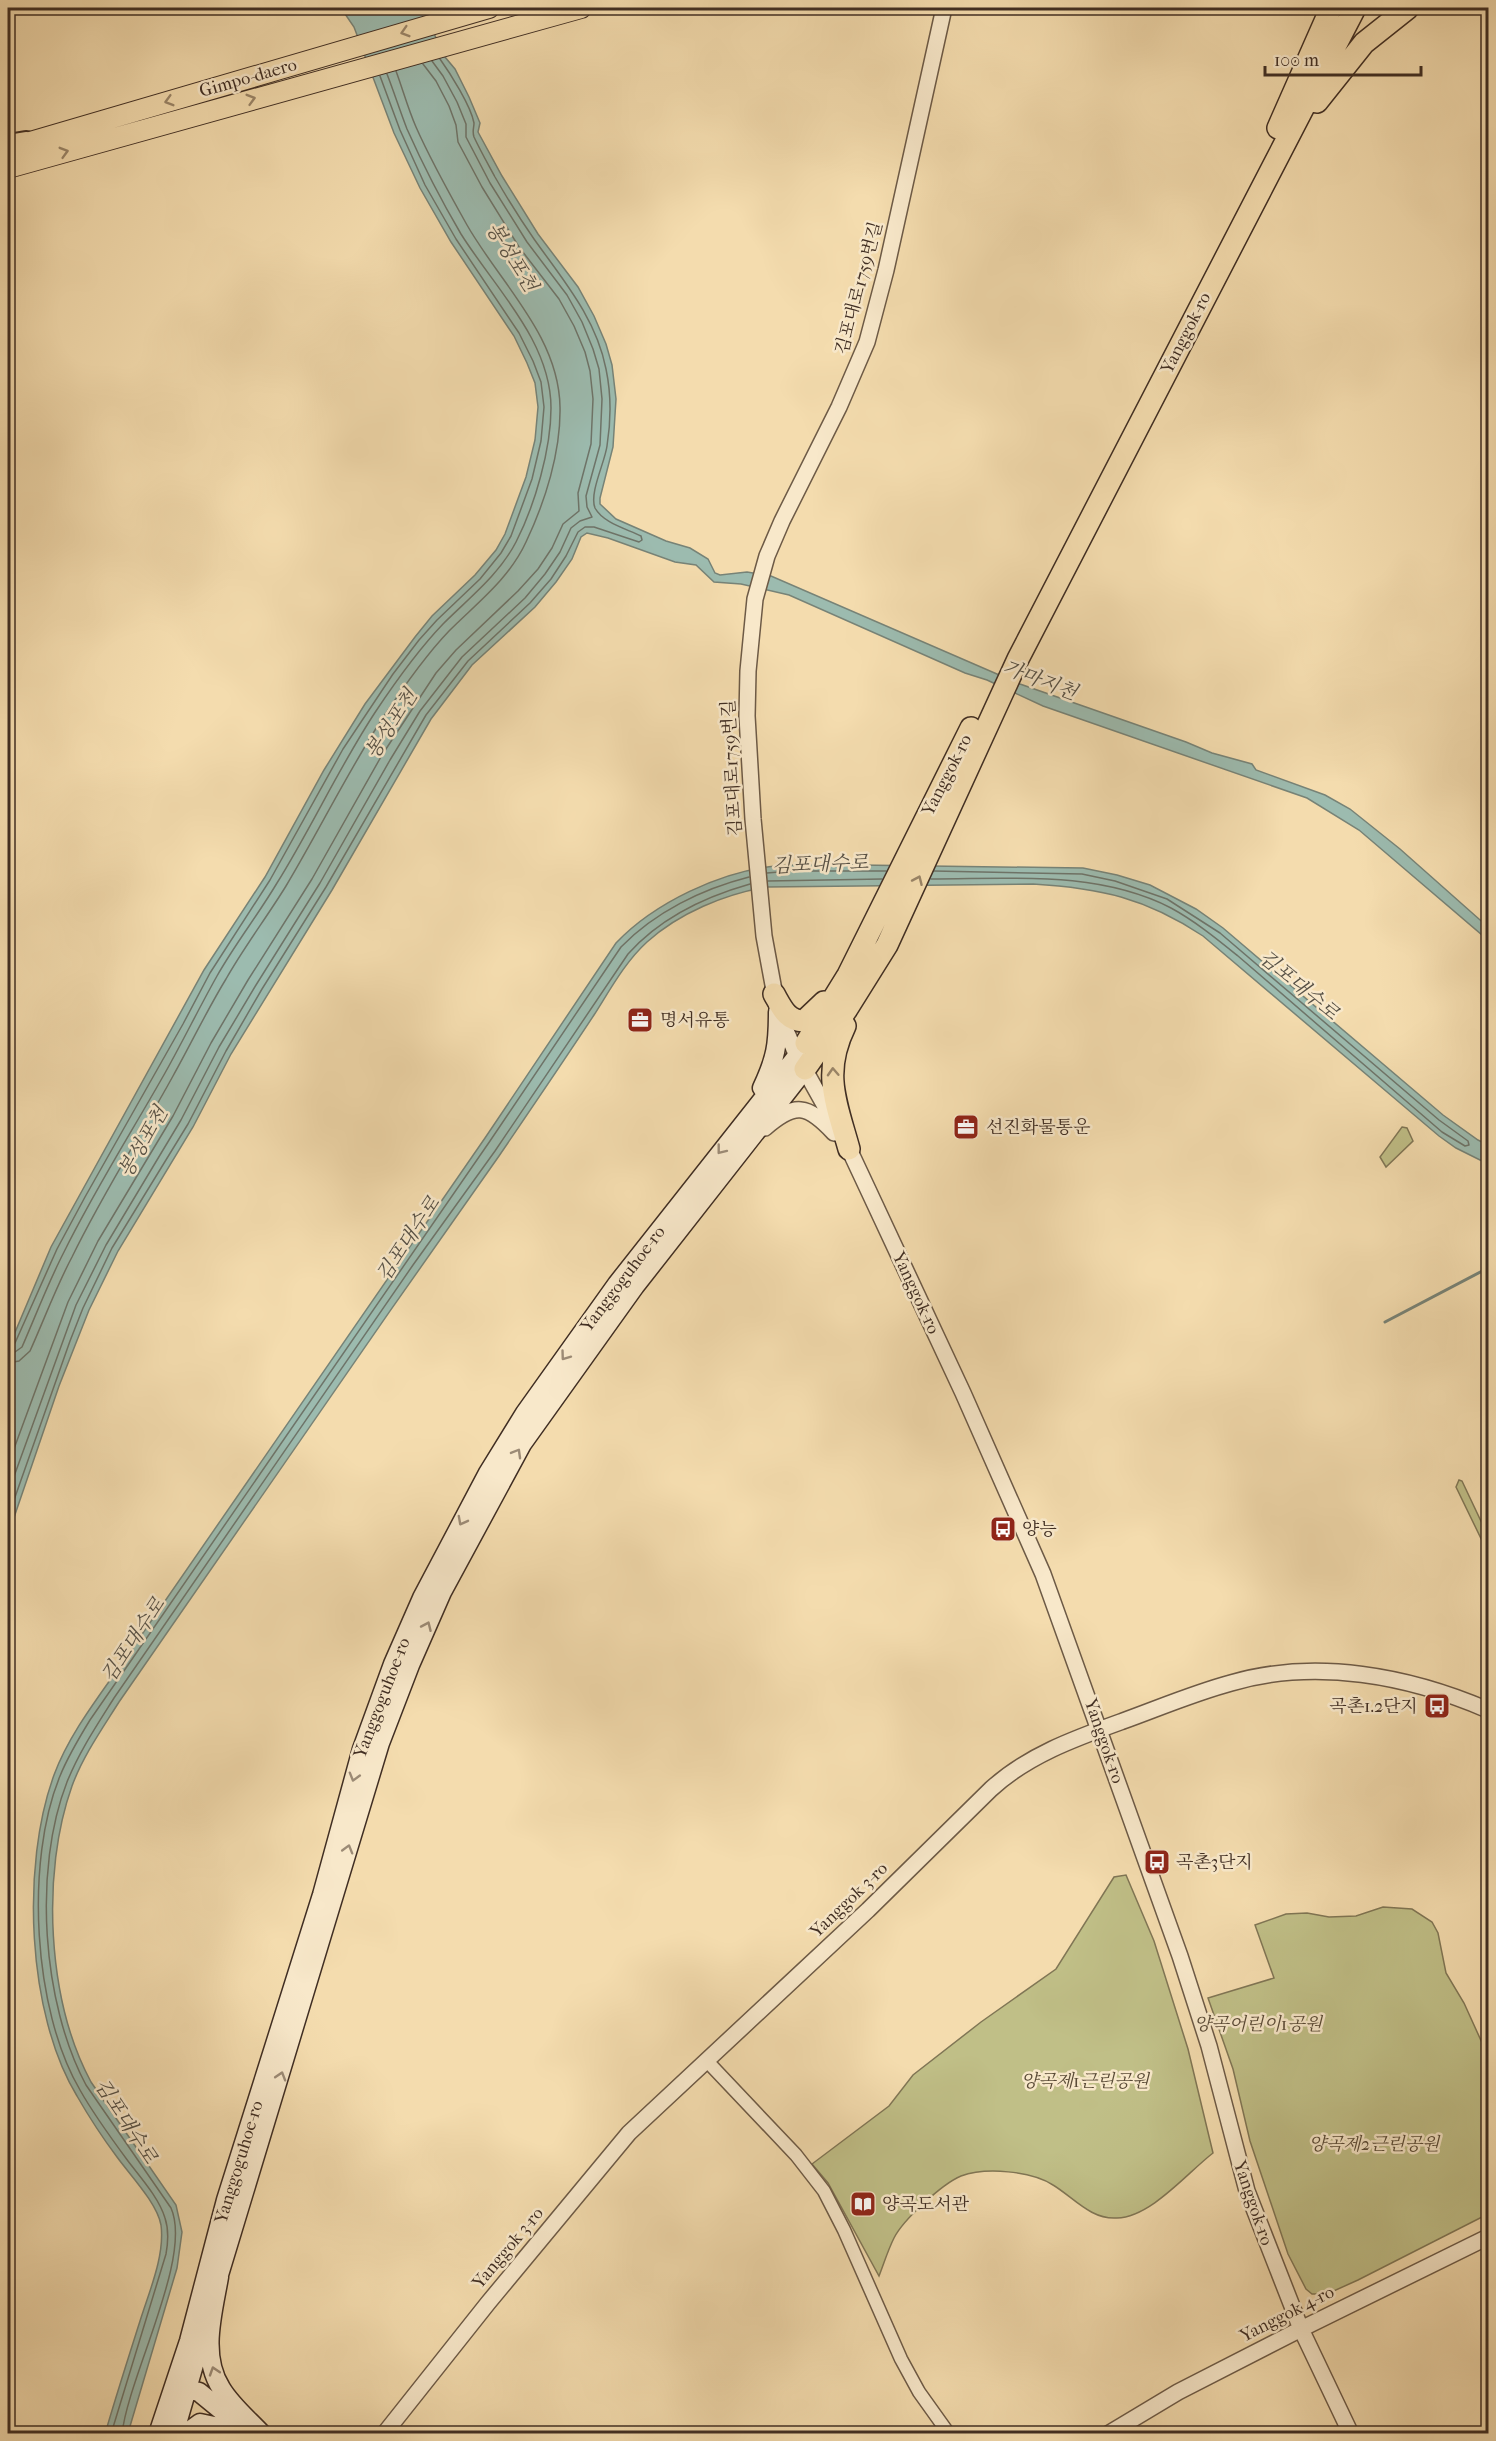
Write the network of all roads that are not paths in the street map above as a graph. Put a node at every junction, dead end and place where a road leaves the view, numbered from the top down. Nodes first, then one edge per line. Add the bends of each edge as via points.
1 (489, 8) edge
2 (581, 8) edge
3 (944, 8) edge
4 (1331, 8) edge
5 (1342, 8) edge
6 (1354, 8) edge
7 (1408, 8) edge
8 (14, 146) edge
9 (1276, 147) junction
10 (8, 168) edge
11 (991, 702) junction
12 (887, 945) junction
13 (848, 975) junction
14 (776, 1003) junction
15 (801, 1062) junction
16 (748, 1117) junction
17 (849, 1149) junction
18 (740, 1153) junction
19 (1488, 1710) edge
20 (1100, 1729) junction
21 (706, 2060) junction
22 (1488, 2237) edge
23 (220, 2272) junction
24 (1301, 2329) junction
25 (180, 2387) junction
26 (230, 2426) edge
27 (158, 2433) edge
28 (174, 2433) edge
29 (185, 2433) edge
30 (244, 2433) edge
31 (261, 2433) edge
32 (384, 2433) edge
33 (949, 2433) edge
34 (1108, 2433) edge
35 (1351, 2433) edge

1 -> 8 main road, Gimpo-daero
10 -> 2 main road, Gimpo-daero
3 - 14 street, 김포대로1759번길 via 867,342 782,521 755,599 747,716 760,896
4 - 9 highway
5 - 9 highway, Yanggok-ro
6 - 9 highway, Yanggok-ro
7 - 9 highway via 1364,43
9 - 11 highway, Yanggok-ro
12 -> 11 highway, Yanggok-ro
11 - 13 highway, Yanggok-ro via 909,851
12 - 15 highway via 847,1009
17 -> 12 highway via 833,1086 832,1063 836,1045
13 - 14 highway via 804,1021 788,1017
13 - 15 highway
14 - 15 street
14 - 16 main road via 778,1046
15 - 16 main road, Yanggoguhoe-ro
15 - 17 street, Yanggok-ro
15 - 18 main road, Yanggoguhoe-ro
16 -> 25 main road, Yanggoguhoe-ro via 617,1284 525,1413 488,1473 422,1598 362,1749 322,1895 226,2200
17 - 18 street via 808,1110 796,1108 781,1114
17 - 20 street, Yanggok-ro via 1043,1574
23 -> 18 main road, Yanggoguhoe-ro via 380,1743 442,1593 522,1444 635,1286
19 - 20 street, Yanggok 3-ro via 1394,1679 1322,1671 1274,1674 1231,1683
20 - 21 street, Yanggok 3-ro via 1036,1756 1002,1778
20 - 24 street, Yanggok-ro via 1209,2046 1247,2191
21 - 32 street, Yanggok 3-ro via 615,2148
21 - 33 street via 796,2155 824,2191 904,2365
22 - 24 street, Yanggok 4-ro
23 - 25 main road, Yanggoguhoe-ro
31 -> 23 main road via 224,2393 211,2360 210,2332
24 - 34 street, Yanggok 4-ro
24 - 35 street, Yanggok-ro
25 - 26 main road via 199,2392
25 - 27 main road, Yanggoguhoe-ro
25 - 28 main road, Yanggoguhoe-ro
26 - 29 main road via 200,2423
26 - 30 street
26 - 31 street

